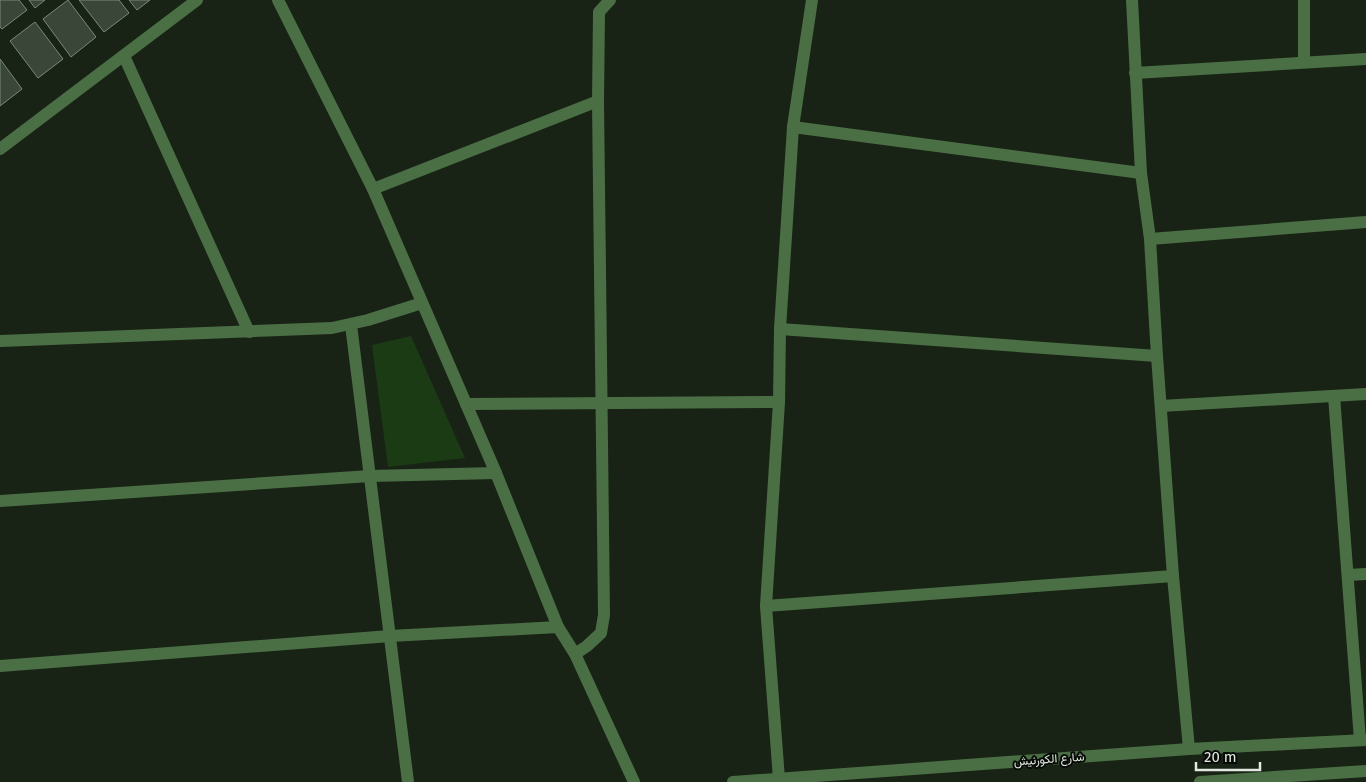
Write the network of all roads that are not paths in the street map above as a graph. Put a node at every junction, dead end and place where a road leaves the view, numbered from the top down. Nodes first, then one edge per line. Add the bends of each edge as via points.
1 (197, 0) edge
2 (278, 0) edge
3 (610, 0) edge
4 (812, 0) edge
5 (1132, 0) edge
6 (1304, 0) edge
7 (124, 56) junction
8 (1366, 59) edge
9 (1304, 62) junction
10 (1135, 73) junction
11 (598, 101) junction
12 (793, 127) junction
13 (0, 149) edge
14 (1141, 173) junction
15 (373, 189) junction
16 (1366, 222) edge
17 (1150, 239) junction
18 (422, 303) junction
19 (351, 325) junction
20 (780, 328) junction
21 (249, 332) junction
22 (0, 341) edge
23 (1157, 356) junction
24 (1366, 394) edge
25 (1334, 396) junction
26 (779, 402) junction
27 (602, 403) junction
28 (466, 404) junction
29 (1161, 406) junction
30 (496, 473) junction
31 (370, 476) junction
32 (0, 501) edge
33 (1366, 574) edge
34 (1348, 575) junction
35 (1173, 576) junction
36 (766, 606) junction
37 (558, 627) junction
38 (390, 636) junction
39 (575, 654) junction
40 (0, 666) edge
41 (1363, 740) edge
42 (1189, 749) junction
43 (1366, 771) edge
44 (779, 779) junction
45 (1275, 780) edge
46 (408, 782) edge
47 (634, 782) edge
48 (733, 782) edge
49 (1200, 782) edge

1 - 7 street
2 - 15 street
3 - 11 street via 599,12
4 - 12 street
5 - 10 street
6 - 9 street
7 - 13 street
7 - 21 street
8 - 9 street
9 - 10 street
10 - 14 street
11 - 15 street
11 - 27 street
12 - 14 street
12 - 20 street
14 - 17 street
15 - 18 street
16 - 17 street
17 - 23 street
18 - 19 street
18 - 28 street
19 - 21 street via 316,330
19 - 31 street
20 - 23 street
20 - 26 street
21 - 22 street
23 - 29 street
24 - 25 street
25 - 29 street
25 - 34 street
26 - 27 street
26 - 36 street
27 - 28 street
27 - 39 street via 604,616 601,633
28 - 30 street
29 - 35 street
30 - 31 street
30 - 37 street
31 - 32 street
31 - 38 street
33 - 34 street
34 - 41 street
35 - 36 street
35 - 42 street
36 - 44 street
37 - 38 street
37 - 39 street
38 - 40 street
38 - 46 street
39 - 47 street
41 - 42 street, شارع الكورنيش
42 - 44 street, شارع الكورنيش
43 - 45 street
44 - 48 street, شارع الكورنيش
45 - 49 street

